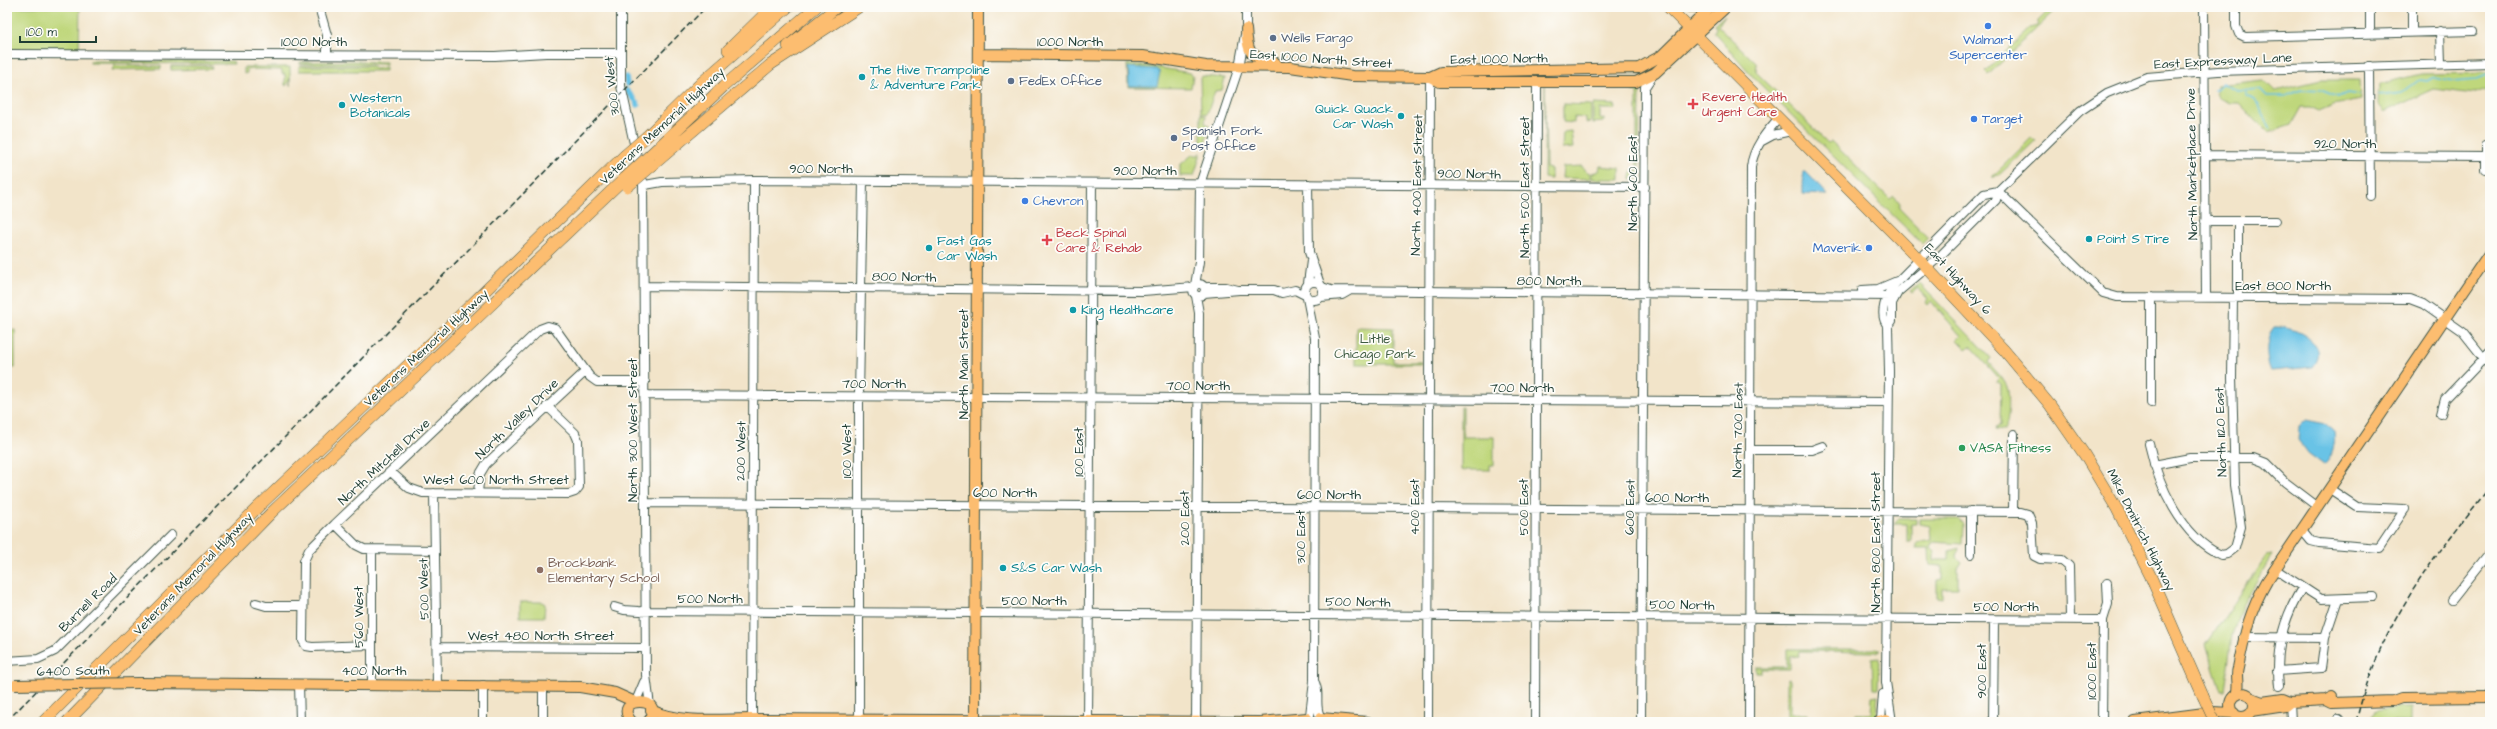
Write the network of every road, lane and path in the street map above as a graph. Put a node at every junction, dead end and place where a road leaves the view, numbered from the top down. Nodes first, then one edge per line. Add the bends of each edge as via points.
1 (319, 7) edge
2 (621, 7) edge
3 (771, 7) edge
4 (788, 7) edge
5 (816, 7) edge
6 (837, 7) edge
7 (859, 7) edge
8 (978, 7) edge
9 (1246, 7) edge
10 (1668, 7) edge
11 (1690, 7) edge
12 (1703, 7) edge
13 (1711, 7) edge
14 (1726, 7) edge
15 (2204, 7) edge
16 (2236, 7) edge
17 (2370, 7) edge
18 (2412, 7) edge
19 (1246, 29) junction
20 (1693, 31) junction
21 (2474, 31) dead end
22 (2412, 32) junction
23 (2440, 32) junction
24 (2370, 34) junction
25 (620, 53) junction
26 (7, 54) edge
27 (978, 54) junction
28 (327, 55) junction
29 (1163, 59) joint
30 (2490, 63) edge
31 (2441, 64) junction
32 (770, 65) junction
33 (2369, 66) junction
34 (1239, 67) junction
35 (1290, 67) junction
36 (1579, 70) junction
37 (1536, 71) junction
38 (2203, 72) junction
39 (1430, 77) junction
40 (1496, 82) junction
41 (1537, 82) junction
42 (701, 83) junction
43 (1640, 85) junction
44 (1779, 118) junction
45 (1791, 131) junction
46 (1762, 141) junction
47 (2486, 144) dead end
48 (2205, 156) junction
49 (2370, 156) junction
50 (2486, 157) junction
51 (652, 160) junction
52 (2486, 169) dead end
53 (754, 180) junction
54 (863, 181) junction
55 (978, 181) junction
56 (1092, 183) junction
57 (1200, 184) junction
58 (1308, 184) junction
59 (644, 185) junction
60 (1429, 185) junction
61 (1538, 187) junction
62 (1645, 187) junction
63 (1998, 190) junction
64 (2370, 196) dead end
65 (2205, 221) junction
66 (2238, 221) junction
67 (2276, 221) dead end
68 (2490, 252) edge
69 (1311, 261) junction
70 (1923, 263) junction
71 (1899, 280) junction
72 (1308, 284) junction
73 (645, 286) junction
74 (1321, 286) junction
75 (754, 288) junction
76 (860, 288) junction
77 (978, 289) junction
78 (1091, 290) junction
79 (1199, 290) junction
80 (1274, 290) junction
81 (1870, 290) junction
82 (1349, 291) junction
83 (1428, 292) junction
84 (1898, 292) junction
85 (1536, 293) junction
86 (1644, 293) junction
87 (1826, 294) junction
88 (1750, 295) junction
89 (1858, 295) junction
90 (1886, 296) junction
91 (1306, 297) junction
92 (2151, 297) junction
93 (2206, 297) junction
94 (1320, 298) junction
95 (2235, 298) junction
96 (1892, 303) junction
97 (1885, 308) junction
98 (2445, 318) junction
99 (1313, 321) junction
100 (1888, 326) junction
101 (2490, 352) edge
102 (2483, 360) junction
103 (2018, 365) joint
104 (2490, 366) edge
105 (586, 371) junction
106 (645, 382) junction
107 (645, 395) junction
108 (754, 395) junction
109 (859, 395) junction
110 (977, 397) junction
111 (1091, 398) junction
112 (1198, 398) junction
113 (1314, 399) junction
114 (1428, 400) junction
115 (1536, 400) junction
116 (1643, 401) junction
117 (1751, 402) junction
118 (1888, 402) junction
119 (2152, 403) dead end
120 (547, 406) junction
121 (2441, 414) dead end
122 (2014, 434) dead end
123 (2149, 444) dead end
124 (1823, 446) dead end
125 (1751, 450) junction
126 (2234, 457) junction
127 (2154, 465) junction
128 (391, 472) junction
129 (2330, 489) junction
130 (478, 492) junction
131 (434, 493) junction
132 (645, 503) junction
133 (753, 504) junction
134 (860, 504) junction
135 (976, 505) junction
136 (1091, 506) junction
137 (1197, 506) junction
138 (1314, 507) junction
139 (2318, 507) junction
140 (1427, 508) junction
141 (1536, 509) junction
142 (1642, 509) junction
143 (1749, 510) junction
144 (1888, 511) junction
145 (1971, 512) junction
146 (2013, 512) junction
147 (335, 524) junction
148 (2302, 530) junction
149 (172, 535) dead end
150 (372, 550) junction
151 (435, 550) junction
152 (2490, 552) edge
153 (1971, 554) dead end
154 (2275, 569) junction
155 (2107, 584) dead end
156 (2302, 588) junction
157 (2373, 597) dead end
158 (2338, 599) junction
159 (2452, 600) dead end
160 (256, 603) dead end
161 (304, 606) junction
162 (614, 607) dead end
163 (645, 611) junction
164 (753, 611) junction
165 (859, 612) junction
166 (976, 612) junction
167 (1090, 613) junction
168 (1313, 613) junction
169 (1196, 614) junction
170 (1427, 615) junction
171 (1535, 616) junction
172 (1641, 616) junction
173 (1749, 617) junction
174 (1887, 618) junction
175 (2070, 618) junction
176 (1994, 620) junction
177 (2102, 620) junction
178 (2243, 637) junction
179 (2280, 638) junction
180 (2325, 638) junction
181 (371, 645) junction
182 (438, 647) junction
183 (645, 648) junction
184 (7, 661) edge
185 (2240, 663) junction
186 (2277, 671) junction
187 (646, 675) junction
188 (1886, 682) junction
189 (139, 683) joint
190 (299, 684) junction
191 (372, 684) junction
192 (437, 684) junction
193 (11, 685) edge
194 (483, 685) junction
195 (543, 686) junction
196 (2279, 686) dead end
197 (608, 691) junction
198 (2250, 697) junction
199 (2490, 697) edge
200 (2234, 698) junction
201 (636, 702) junction
202 (2290, 702) junction
203 (2252, 711) junction
204 (2234, 713) junction
205 (650, 715) edge
206 (2213, 717) edge
207 (630, 718) edge
208 (1314, 719) edge
209 (752, 721) edge
210 (859, 721) edge
211 (975, 721) edge
212 (1088, 721) edge
213 (1880, 721) edge
214 (43, 722) edge
215 (67, 722) edge
216 (300, 722) edge
217 (483, 722) edge
218 (543, 722) edge
219 (1196, 722) edge
220 (1261, 722) edge
221 (1368, 722) edge
222 (1428, 722) edge
223 (1535, 722) edge
224 (1641, 722) edge
225 (1749, 722) edge
226 (1892, 722) edge
227 (1993, 722) edge
228 (2102, 722) edge
229 (2135, 722) edge
230 (2292, 722) edge

1 - 28 street via 327,35
2 - 25 street, 300 West
3 - 42 highway via 728,50
4 - 42 highway, Veterans Memorial Highway
5 - 51 highway, Veterans Memorial Highway via 724,86
6 - 32 highway via 796,38
7 - 32 highway
8 - 27 main road, North Main Street
9 - 19 street, 200 East
10 - 20 highway
11 - 12 highway
13 - 20 main road
14 - 20 main road
15 - 38 street, North Marketplace Drive
16 - 24 street via 2236,26 2239,34 2245,37
17 - 24 street
18 - 22 street
19 - 34 street, 200 East
19 - 35 main road via 1250,53 1258,59
20 - 36 main road, East 1000 North via 1644,67
20 - 43 main road, East 1000 North via 1653,75
20 - 44 highway
21 - 23 street
22 - 23 street
22 - 24 street
23 - 31 street
25 - 28 street, 1000 North via 546,53 516,56
25 - 59 street, 300 West via 621,86 627,122
26 - 28 street, 1000 North
27 - 29 main road, 1000 North via 1134,56
27 - 55 main road, North Main Street
29 - 34 main road, East 1000 North Street via 1206,66
30 - 31 street, East Expressway Lane
31 - 33 street, East Expressway Lane
32 - 51 highway
33 - 38 street, East Expressway Lane
33 - 49 street
34 - 35 main road, East 1000 North Street
34 - 57 street, 200 East
35 - 39 main road, East 1000 North Street via 1352,76
36 - 37 main road, East 1000 North
36 - 41 main road via 1563,75 1542,76
37 - 39 main road, East 1000 North via 1441,72
37 - 40 main road via 1531,76 1504,77
38 - 48 street, North Marketplace Drive
38 - 63 street, East Expressway Lane via 2148,77 2095,100 2073,117
39 - 40 main road, East 1000 North via 1440,82
39 - 60 street, North 400 East Street
40 - 41 main road, East 1000 North
41 - 43 main road, East 1000 North
41 - 61 street, North 500 East Street
42 - 214 highway, Veterans Memorial Highway, bridge via 442,334 258,507
43 - 62 street, North 600 East
44 - 45 highway
44 - 46 street, North 700 East
45 - 46 street via 1773,135
45 - 70 highway, East Highway 6
46 - 88 street, North 700 East via 1754,152 1751,166
47 - 50 street
48 - 49 street, 920 North
48 - 65 street, North Marketplace Drive
49 - 50 street, 920 North
49 - 64 street
50 - 52 street
51 - 215 highway, Veterans Memorial Highway, bridge via 567,235 271,513
53 - 54 street, 900 North
53 - 59 street, 900 North via 662,182
53 - 75 street, 200 West
54 - 55 street, 900 North
54 - 76 street, 100 West
55 - 56 street, 900 North
55 - 77 main road, North Main Street
56 - 57 street, 900 North
56 - 78 street, 100 East
57 - 58 street, 900 North
57 - 79 street, 200 East via 1199,262 1202,265
58 - 60 street, 900 North
58 - 69 street via 1308,247
59 - 73 street, North 300 West Street
60 - 61 street, 900 North
60 - 83 street, North 400 East Street
61 - 62 street, 900 North
61 - 85 street, North 500 East Street
62 - 86 street, North 600 East
63 - 70 street, East Expressway Lane via 1996,200
63 - 70 street, East Expressway Lane via 1984,194
63 - 92 street, East 800 North via 2098,291 2117,297
65 - 66 street
65 - 93 street, North Marketplace Drive
66 - 67 street
66 - 95 street, North 1120 East
68 - 98 main road
69 - 72 street
69 - 74 street
70 - 71 street, East Expressway Lane
70 - 84 street, East Expressway Lane
70 - 103 highway, East Highway 6
71 - 81 street
71 - 90 street, East Expressway Lane
72 - 74 street via 1315,282
72 - 80 street, 800 North
72 - 91 street via 1304,289
73 - 75 street, 800 North
73 - 106 street, North 300 West Street
74 - 82 street, 800 North via 1328,290
74 - 94 street
75 - 76 street, 800 North
75 - 108 street, 200 West
76 - 77 street, 800 North
76 - 109 street, 100 West
77 - 78 street, 800 North
77 - 110 main road, North Main Street
78 - 79 street, 800 North via 1162,290 1170,293
78 - 111 street, 100 East
79 - 80 street, 800 North
79 - 112 street, 200 East
80 - 91 street, 800 North via 1282,293 1295,290
81 - 87 street via 1840,290
81 - 90 street
82 - 83 street, 800 North
82 - 94 street, 800 North via 1342,295
83 - 85 street, 800 North
83 - 114 street, 400 East
84 - 90 street
84 - 96 street
85 - 86 street, 800 North
85 - 115 street, 500 East
86 - 88 street, 800 North
86 - 116 street, 600 East
87 - 88 street
87 - 89 street
88 - 117 street, North 700 East
89 - 90 street
89 - 97 street via 1876,300
90 - 96 street
90 - 97 street
91 - 94 street via 1313,300
91 - 99 street, 300 East
92 - 93 street, East 800 North
92 - 119 street
93 - 95 street, East 800 North
94 - 99 street, 300 East
95 - 98 street, East 800 North via 2410,299
95 - 126 street, North 1120 East via 2232,378
96 - 100 street via 1892,321
97 - 100 street via 1885,321
98 - 102 street, East 800 North via 2463,332
98 - 129 main road
99 - 113 street, 300 East
100 - 118 street, North 800 East Street
101 - 102 street
102 - 104 street, East 800 North
102 - 121 street via 2445,399
103 - 206 highway, Mike Dmitrich Highway, bridge via 2065,426 2117,508 2150,575
105 - 106 street via 596,382
105 - 120 street, North Valley Drive
105 - 128 street, North Mitchell Drive via 555,328 548,326 540,329
106 - 107 street, North 300 West Street
107 - 108 street, 700 North
107 - 132 street, North 300 West Street
108 - 109 street, 700 North
108 - 133 street, 200 West
109 - 110 street, 700 North
109 - 134 street, 100 West
110 - 111 street, 700 North
110 - 135 main road, North Main Street
111 - 112 street, 700 North
111 - 136 street, 100 East
112 - 113 street, 700 North
112 - 137 street, 200 East
113 - 114 street, 700 North
113 - 138 street, 300 East
114 - 115 street, 700 North
114 - 140 street, 400 East
115 - 116 street, 700 North
115 - 141 street, 500 East
116 - 117 street, 700 North
116 - 142 street, 600 East
117 - 118 street, 700 North
117 - 125 street, North 700 East
118 - 144 street, North 800 East Street
120 - 130 street, North Valley Drive via 486,464 480,474
120 - 130 street, West 600 North Street via 575,433 578,440 579,483 576,492
122 - 146 street
123 - 127 street
124 - 125 street via 1812,450
125 - 143 street, North 700 East
126 - 127 street via 2190,458
126 - 127 street, North 1120 East via 2241,527 2235,548 2221,555 2211,551 2188,531
126 - 139 street via 2253,458 2266,463 2285,482
128 - 131 street, West 600 North Street via 413,491
128 - 147 street, North Mitchell Drive
129 - 139 main road
129 - 148 street via 2357,507 2404,509 2379,548 2319,543 2311,540
130 - 131 street, West 600 North Street
131 - 151 street, 500 West
132 - 133 street, 600 North
132 - 163 street, North 300 West Street
133 - 134 street, 600 North
133 - 164 street, 200 West
134 - 135 street, 600 North
134 - 165 street, 100 West
135 - 136 street, 600 North
135 - 166 main road, North Main Street
136 - 137 street, 600 North
136 - 167 street, 100 East
137 - 138 street, 600 North
137 - 169 street, 200 East
138 - 140 street, 600 North
138 - 168 street, 300 East
139 - 148 main road
140 - 141 street, 600 North
140 - 170 street, 400 East
141 - 142 street, 600 North
141 - 171 street, 500 East
142 - 143 street, 600 North
142 - 172 street, 600 East
143 - 144 street, 600 North
143 - 173 street, North 700 East
144 - 145 street, 600 North
144 - 174 street, North 800 East Street
145 - 146 street, 600 North
145 - 153 street
146 - 175 street, 600 North via 2024,512 2030,516 2034,556 2045,560 2062,560 2067,564 2070,574
147 - 150 street via 356,545
147 - 161 street, North Mitchell Drive via 309,550 304,561
148 - 154 main road
149 - 184 street, Burnell Road via 55,652 38,659
150 - 151 street
150 - 181 street, 560 West
151 - 182 street, 500 West
152 - 159 street
154 - 156 street
154 - 178 main road via 2252,608
155 - 177 street, 1000 East via 2108,604
156 - 158 street via 2321,599
156 - 179 street via 2290,606 2288,620
157 - 158 street
158 - 180 street
160 - 161 street via 266,606
161 - 181 street, North Mitchell Drive via 303,641 306,646
162 - 163 street, 500 North
163 - 164 street, 500 North
163 - 183 street, North 300 West Street
164 - 165 street, 500 North
164 - 209 street, 200 West
165 - 166 street, 500 North
165 - 210 street, 100 West
166 - 167 street, 500 North
166 - 211 main road, North Main Street
167 - 169 street, 500 North
167 - 212 street, 100 East
168 - 169 street, 500 North
168 - 170 street, 500 North
168 - 208 street, 300 East via 1314,682 1317,688
169 - 219 street, 200 East
170 - 171 street, 500 North
170 - 222 street, 400 East
171 - 172 street, 500 North
171 - 223 street, 500 East
172 - 173 street, 500 North
172 - 224 street, 600 East
173 - 174 street, 500 North
173 - 225 street, North 700 East
174 - 176 street, 500 North
174 - 188 street, North 800 East Street
175 - 176 street, 500 North
175 - 177 street, 500 North
176 - 227 street, 900 East
177 - 228 street, 1000 East
178 - 179 street
178 - 185 main road
179 - 180 street
179 - 186 street
180 - 186 street via 2321,668
181 - 191 street, 560 West
182 - 183 street, West 480 North Street
182 - 192 street, 500 West
183 - 187 street, North 300 West Street
185 - 198 main road
185 - 200 main road via 2237,670 2239,683
186 - 196 street
187 - 201 street
187 - 205 street
188 - 213 street
188 - 226 street
189 - 190 main road, 400 North
189 - 193 main road, 6400 South, bridge
190 - 191 main road, 400 North
190 - 216 street
191 - 192 main road, 400 North
192 - 194 main road, 400 North
194 - 195 main road, 400 North
194 - 217 street
195 - 197 main road, 400 North
195 - 218 street
197 - 201 main road, 400 North
197 - 207 main road via 622,702
198 - 200 main road
198 - 202 main road via 2262,702 2283,699
198 - 203 main road
199 - 202 main road via 2401,698 2393,701 2332,703 2326,700
200 - 204 main road
200 - 206 main road
201 - 205 main road, 400 North via 644,702
201 - 207 main road via 629,706
202 - 203 main road via 2285,706
202 - 230 street
203 - 204 main road via 2243,716
204 - 206 main road
205 - 209 main road
206 - 229 main road
208 - 220 main road
208 - 221 main road
209 - 210 main road
210 - 211 main road
211 - 212 main road
212 - 219 main road
213 - 226 main road
219 - 220 main road

